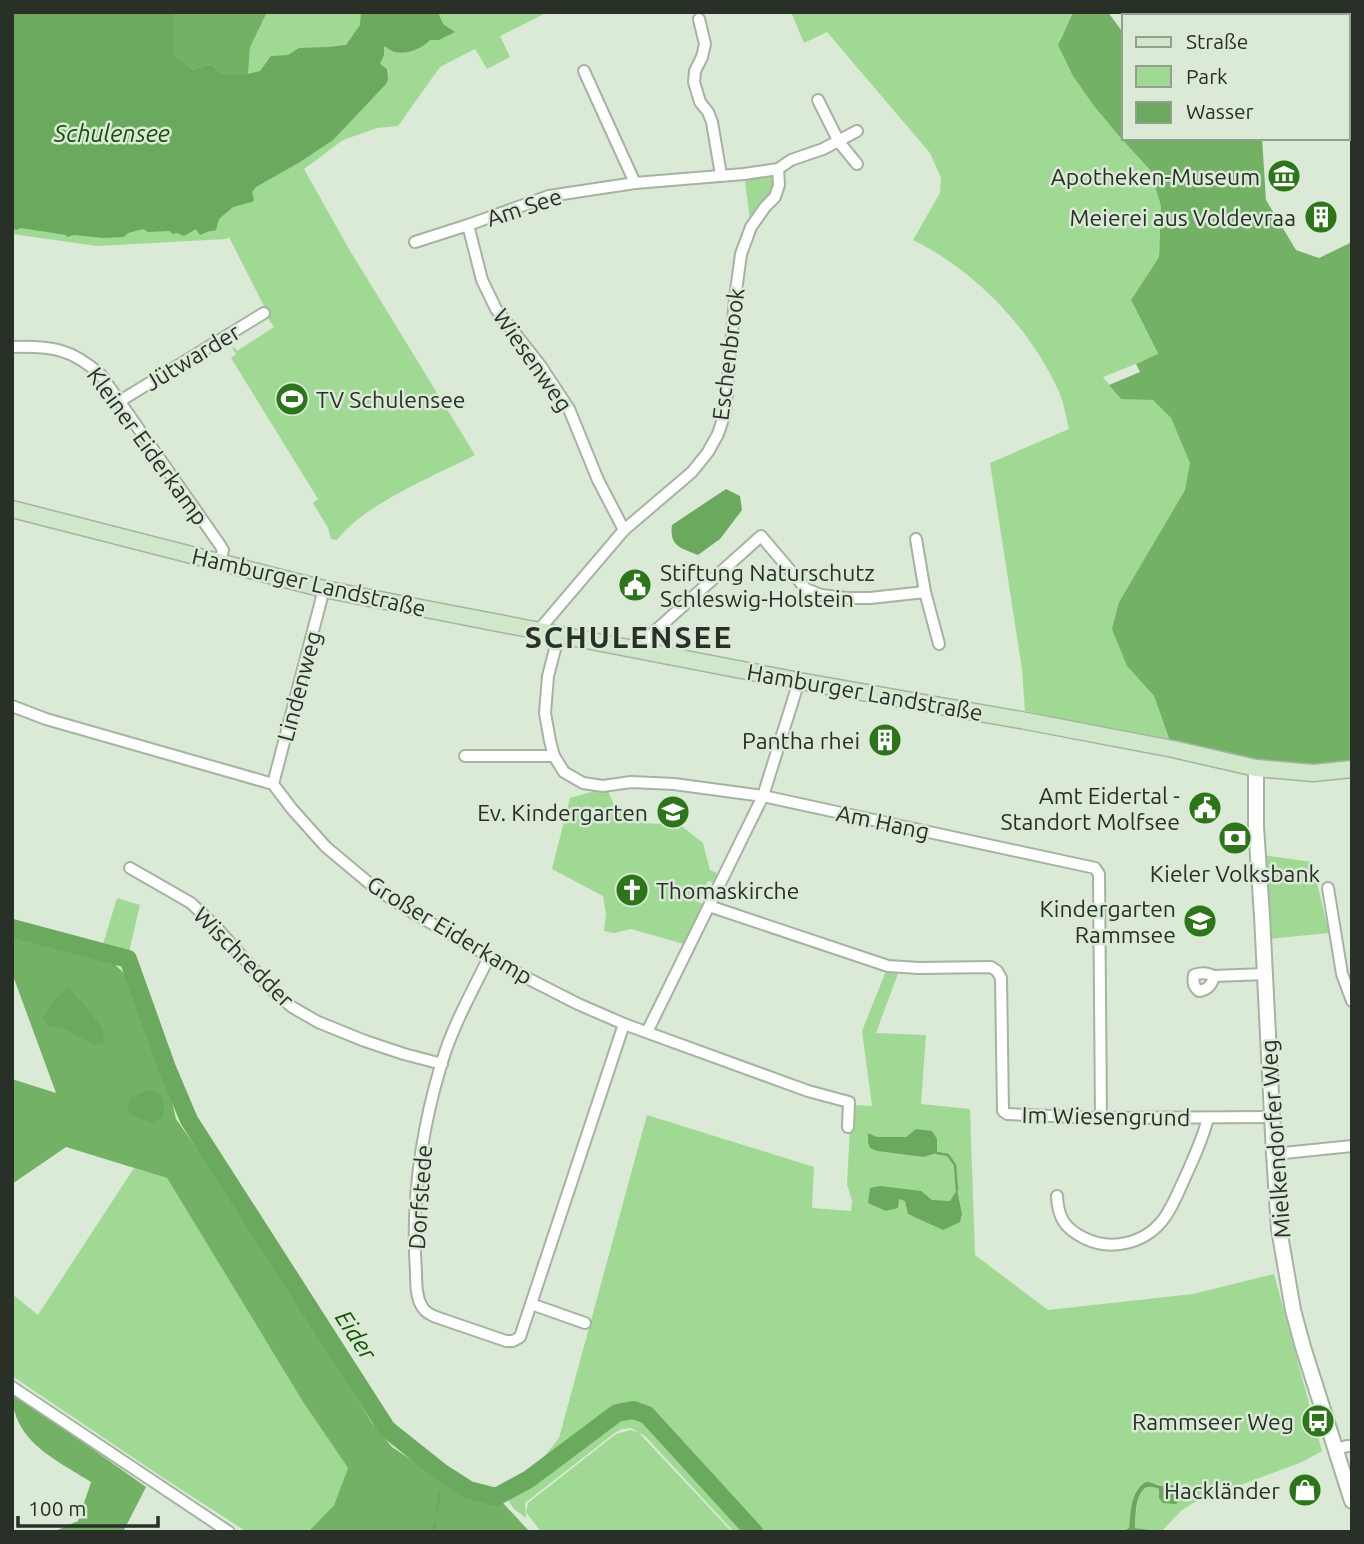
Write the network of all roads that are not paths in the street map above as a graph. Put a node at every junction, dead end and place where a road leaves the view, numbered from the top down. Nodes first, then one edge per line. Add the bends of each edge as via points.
1 (698, 19) dead end
2 (583, 71) dead end
3 (818, 100) dead end
4 (857, 131) dead end
5 (838, 142) junction
6 (857, 164) dead end
7 (778, 169) junction
8 (721, 175) junction
9 (635, 184) junction
10 (468, 225) junction
11 (415, 242) dead end
12 (264, 313) dead end
13 (12, 347) edge
14 (120, 401) junction
15 (12, 509) edge
16 (624, 530) junction
17 (916, 539) dead end
18 (220, 562) junction
19 (324, 589) junction
20 (925, 592) junction
21 (538, 631) junction
22 (559, 634) junction
23 (939, 644) dead end
24 (644, 650) junction
25 (799, 681) junction
26 (12, 706) edge
27 (465, 756) dead end
28 (554, 756) junction
29 (1256, 768) junction
30 (1352, 769) edge
31 (273, 784) junction
32 (763, 796) junction
33 (131, 868) dead end
34 (1328, 888) dead end
35 (709, 906) junction
36 (489, 957) junction
37 (1265, 974) junction
38 (1214, 976) dead end
39 (1352, 1001) edge
40 (624, 1024) junction
41 (647, 1032) junction
42 (442, 1063) junction
43 (1272, 1117) junction
44 (1101, 1118) junction
45 (1208, 1118) junction
46 (848, 1127) dead end
47 (1352, 1146) edge
48 (1274, 1154) junction
49 (1057, 1196) dead end
50 (531, 1304) junction
51 (585, 1323) dead end
52 (12, 1387) edge
53 (1352, 1446) edge
54 (1335, 1450) junction
55 (1352, 1501) edge
56 (229, 1532) edge

1 - 8 street via 705,44 694,82 712,122
2 - 9 street
3 - 5 street
4 - 5 street
5 - 6 street
5 - 7 street
7 - 8 street, Am See
7 - 16 street, Eschenbrook via 775,197 751,227 741,254 725,413 718,434 692,472
8 - 9 street, Am See
9 - 10 street, Am See via 549,195
10 - 11 street, Am See
10 - 16 street, Wiesenweg via 482,280 496,309 569,409
12 - 14 street, Jütwarder
13 - 14 street, Kleiner Eiderkamp via 66,351 86,361
14 - 18 street, Kleiner Eiderkamp via 220,545
15 - 18 main road, Hamburger Landstraße
16 - 21 street, Eschenbrook
17 - 20 street
18 - 19 main road, Hamburger Landstraße
19 - 21 main road, Hamburger Landstraße
19 - 31 street, Lindenweg
20 - 23 street
20 - 24 street via 870,598 821,595 806,589 761,536 655,631
21 - 22 main road, Hamburger Landstraße
22 - 24 main road, Hamburger Landstraße
22 - 28 street via 548,676 545,713
24 - 25 main road, Hamburger Landstraße
25 - 29 main road, Hamburger Landstraße
25 - 32 street
26 - 31 street
27 - 28 street
28 - 32 street, Am Hang via 564,772 583,783 674,784
29 - 30 main road, Hamburger Landstraße via 1313,773
29 - 37 street, Mielkendorfer Weg
31 - 36 street, Großer Eiderkamp via 326,846 375,888
32 - 35 street
32 - 44 street, Am Hang via 1095,868 1099,874
33 - 42 street, Wischredder via 191,903 292,1007 365,1041
34 - 39 street via 1342,974
35 - 41 street
35 - 44 street, Im Wiesengrund via 888,965 990,967 1001,978 1003,1111
36 - 40 street, Großer Eiderkamp
36 - 42 street, Dorfstede
37 - 38 street
37 - 43 street, Mielkendorfer Weg
40 - 41 street, Großer Eiderkamp
40 - 50 street, Dorfstede
41 - 46 street, Großer Eiderkamp via 849,1102
42 - 50 street, Dorfstede via 419,1162 414,1252 421,1307 436,1317 513,1341 520,1337
43 - 45 street, Im Wiesengrund
43 - 48 street, Mielkendorfer Weg
44 - 45 street, Im Wiesengrund
45 - 49 street via 1172,1205 1164,1219 1140,1238 1113,1245 1085,1239 1063,1222
47 - 48 street
48 - 54 street, Mielkendorfer Weg via 1279,1229 1293,1310
50 - 51 street
52 - 56 street
53 - 54 street
54 - 55 street, Mielkendorfer Weg

